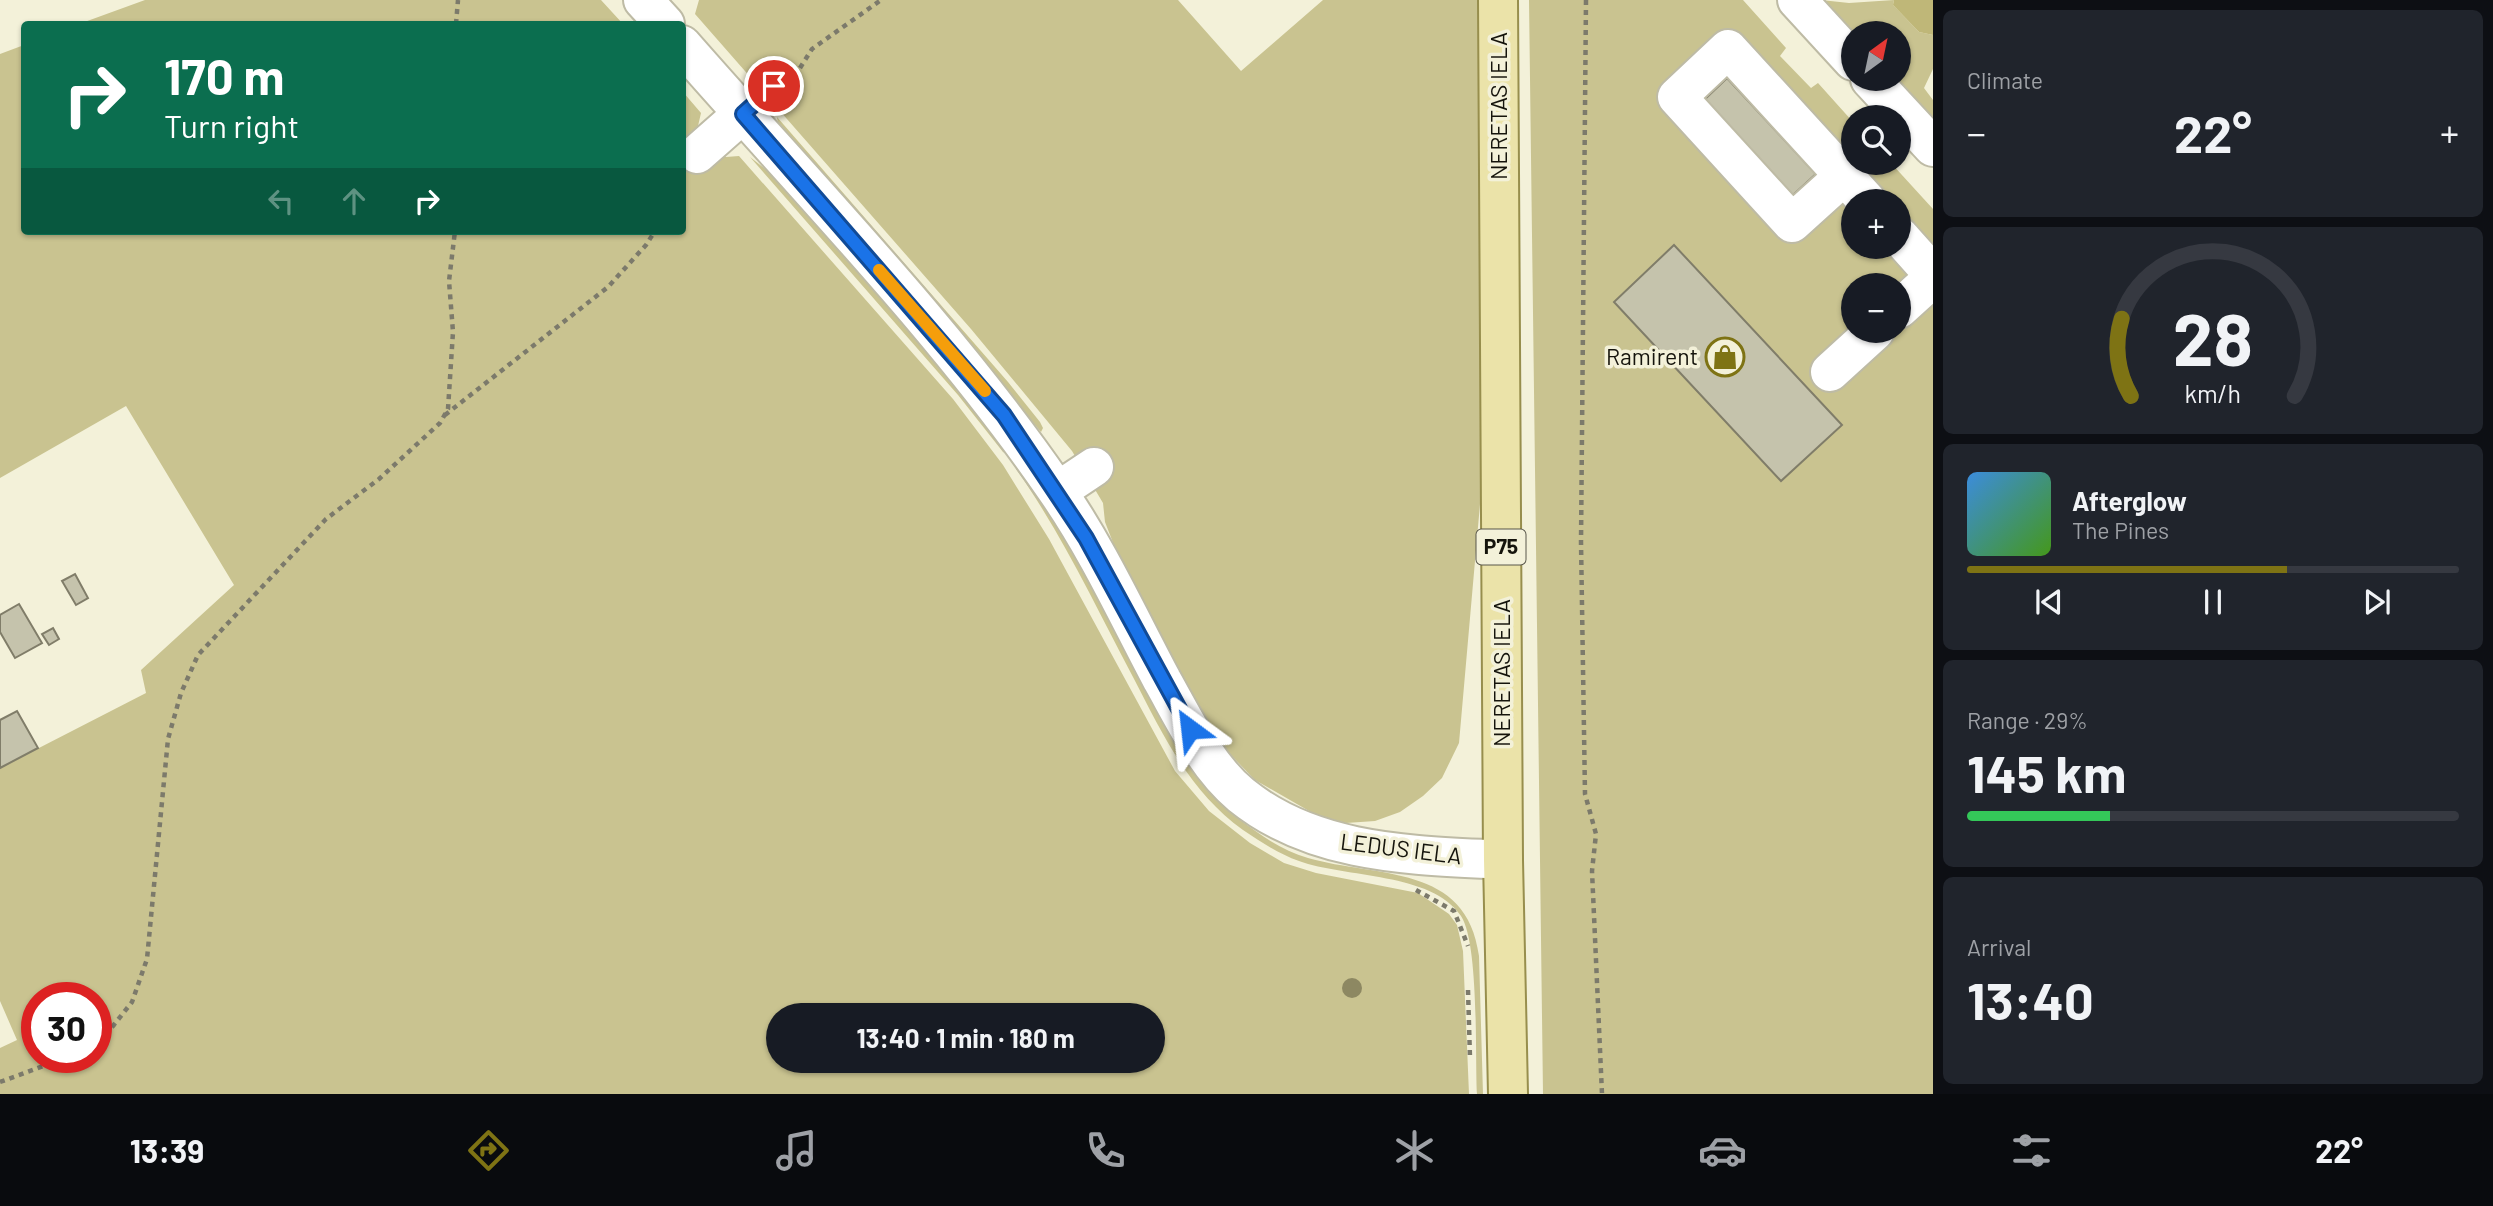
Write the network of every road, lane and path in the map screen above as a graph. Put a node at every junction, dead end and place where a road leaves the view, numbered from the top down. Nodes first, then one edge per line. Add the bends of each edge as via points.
1 (458, 0) edge
2 (643, 0) edge
3 (881, 0) edge
4 (1498, 0) edge
5 (1586, 0) edge
6 (1797, 0) edge
7 (456, 21) edge
8 (662, 21) edge
9 (1841, 48) edge
10 (686, 50) edge
11 (774, 86) joint
12 (1881, 91) edge
13 (743, 114) junction
14 (1933, 147) edge
15 (697, 154) dead end
16 (455, 235) edge
17 (652, 235) edge
18 (1911, 250) edge
19 (1933, 276) edge
20 (1911, 297) edge
21 (1862, 343) edge
22 (1830, 372) dead end
23 (444, 416) junction
24 (1094, 467) dead end
25 (1058, 491) junction
26 (1503, 860) junction
27 (112, 1027) edge
28 (24, 1073) edge
29 (0, 1082) edge
30 (1508, 1094) edge
31 (1602, 1094) edge

1 - 7 path
2 - 8 street
3 - 11 path via 813,49 798,71
4 - 26 main road, NERETAS IELA / P75
5 - 31 path via 1581,542 1585,794 1596,834 1592,872
6 - 9 street
10 - 13 street, LEDUS IELA
11 - 13 street
12 - 14 street
13 - 15 street
13 - 25 street, LEDUS IELA via 979,384
16 - 23 path via 449,281 453,332
17 - 23 path via 608,287
18 - 19 street
19 - 20 street
21 - 22 street
23 - 27 path via 379,479 326,519 198,655 168,739 147,959 132,1002
24 - 25 street
25 - 26 street, LEDUS IELA via 1186,722 1211,763 1241,794 1276,817 1342,844 1409,855
26 - 30 main road, NERETAS IELA / P75
28 - 29 path

